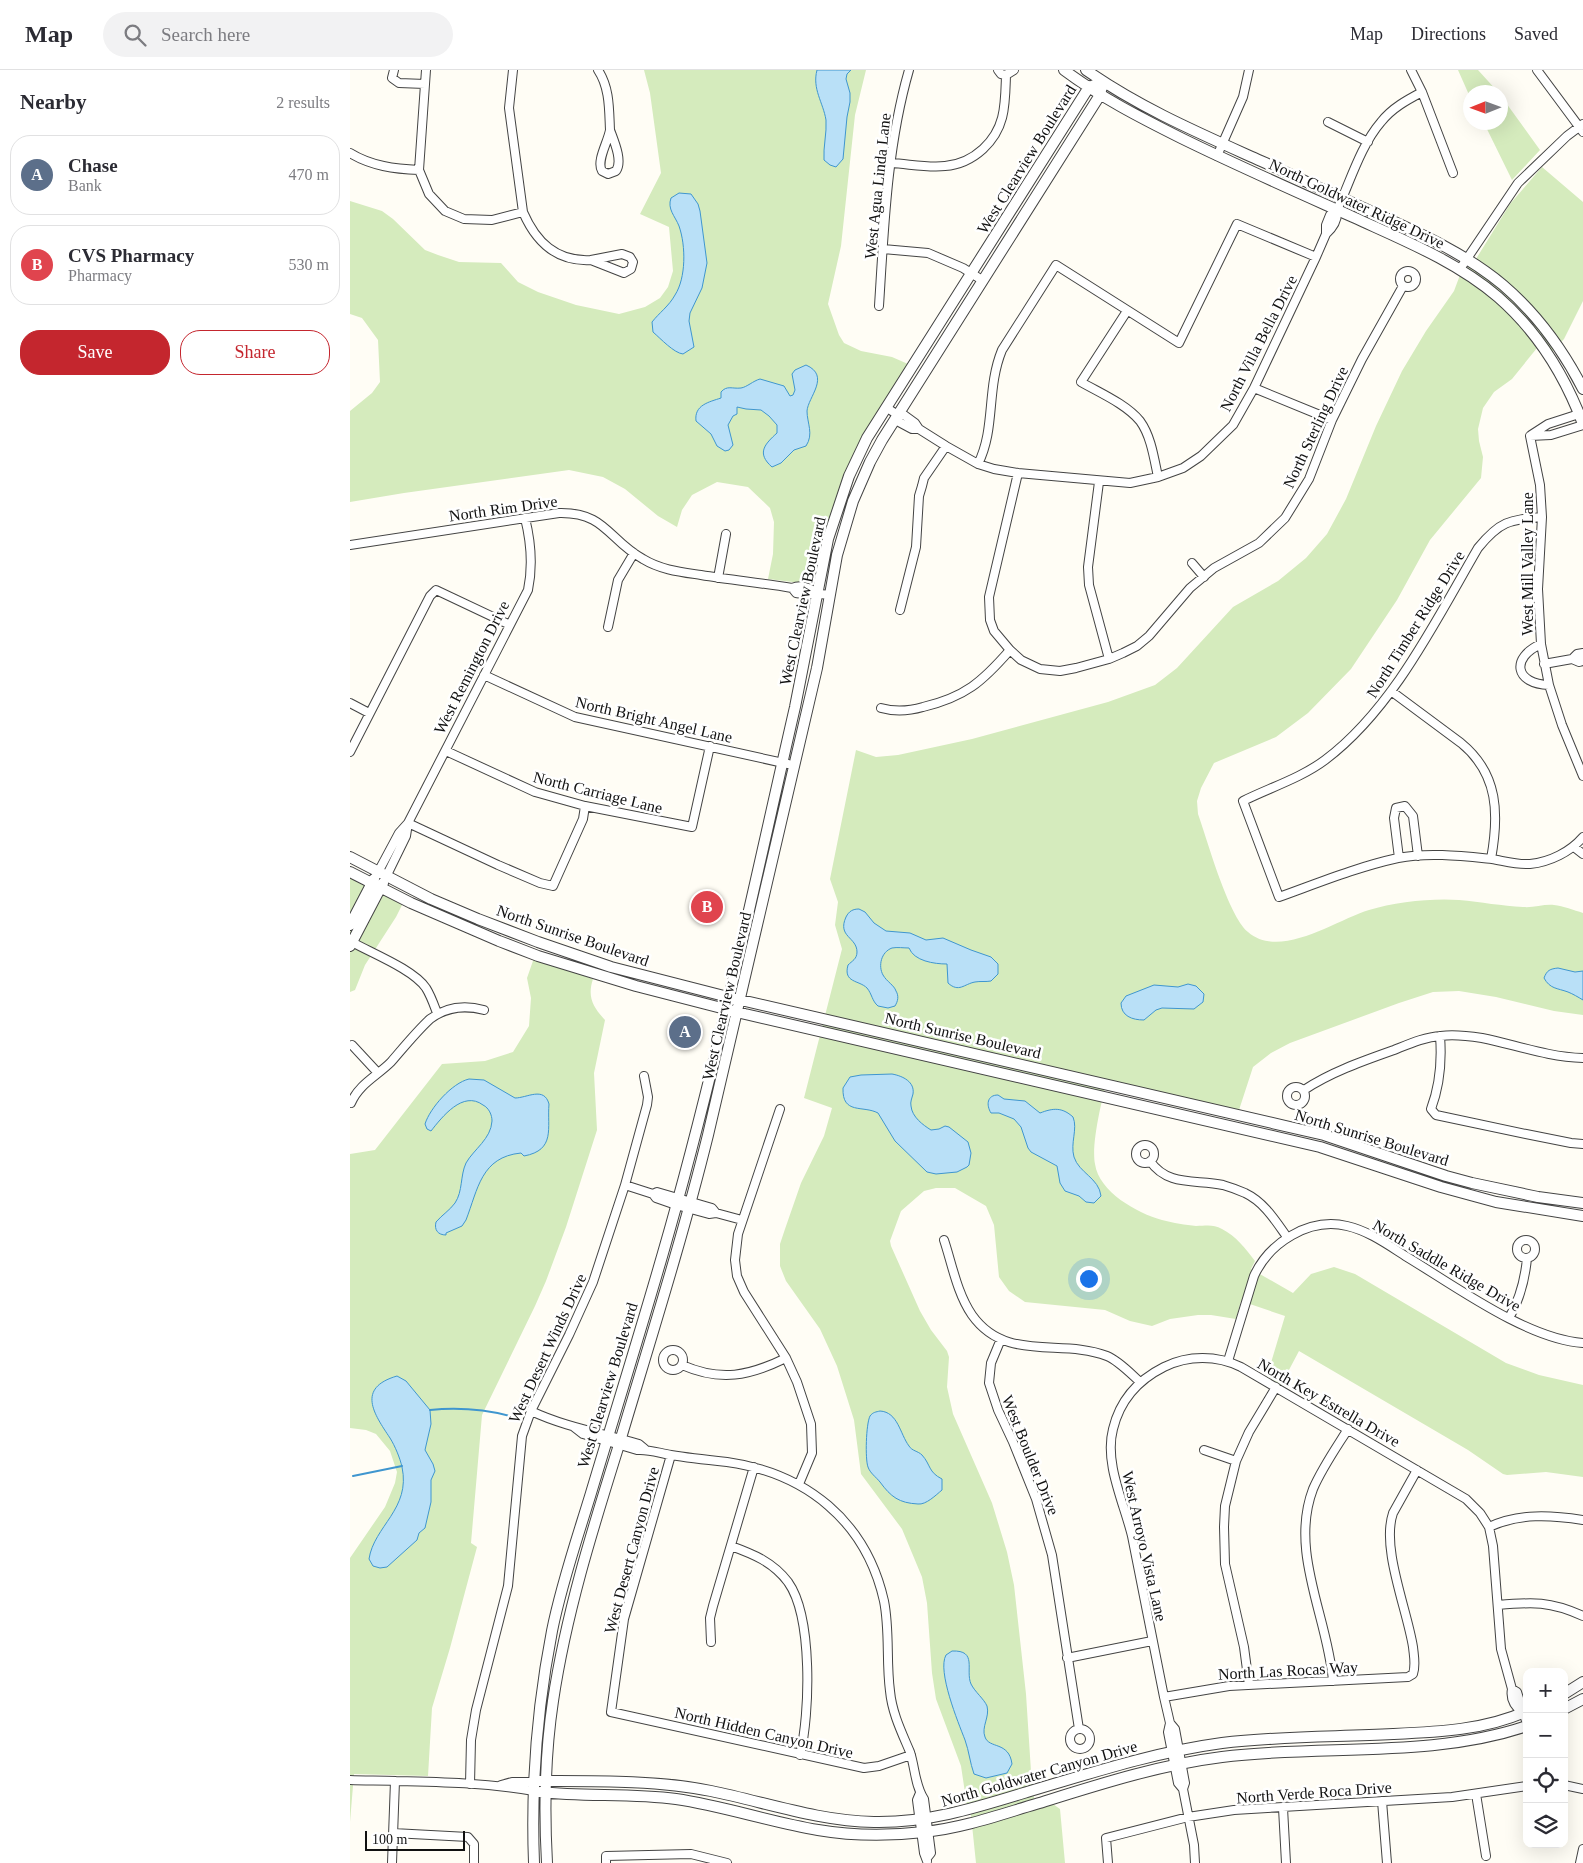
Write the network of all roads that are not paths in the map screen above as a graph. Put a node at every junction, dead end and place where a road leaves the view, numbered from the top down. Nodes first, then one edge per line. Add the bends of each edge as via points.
1 (394, 70) edge
2 (426, 70) edge
3 (513, 70) edge
4 (598, 70) edge
5 (909, 70) edge
6 (998, 70) edge
7 (1014, 70) edge
8 (1064, 70) edge
9 (1086, 70) edge
10 (1249, 70) edge
11 (1411, 70) edge
12 (1537, 70) edge
13 (1006, 75) junction
14 (1103, 82) junction
15 (425, 84) junction
16 (1089, 87) junction
17 (1422, 92) junction
18 (1100, 95) junction
19 (1328, 122) dead end
20 (1582, 128) edge
21 (610, 130) junction
22 (1368, 142) junction
23 (1222, 144) junction
24 (350, 153) edge
25 (1217, 156) junction
26 (891, 163) junction
27 (419, 170) junction
28 (1453, 173) dead end
29 (1342, 199) junction
30 (1337, 210) junction
31 (523, 212) junction
32 (883, 249) junction
33 (1316, 257) junction
34 (1467, 258) junction
35 (591, 260) junction
36 (1460, 269) junction
37 (972, 273) junction
38 (982, 280) junction
39 (1403, 286) dead end
40 (880, 306) dead end
41 (1127, 311) junction
42 (1254, 388) junction
43 (1583, 389) edge
44 (887, 408) junction
45 (898, 414) junction
46 (1579, 414) junction
47 (1332, 420) junction
48 (1583, 425) edge
49 (1530, 436) junction
50 (946, 446) junction
51 (978, 464) junction
52 (1018, 474) junction
53 (1158, 477) junction
54 (1099, 482) junction
55 (1542, 517) junction
56 (525, 518) junction
57 (726, 534) dead end
58 (350, 545) edge
59 (634, 553) junction
60 (1192, 563) dead end
61 (1204, 577) junction
62 (718, 578) junction
63 (817, 593) junction
64 (829, 595) junction
65 (900, 610) dead end
66 (510, 625) junction
67 (608, 627) dead end
68 (1541, 644) junction
69 (1010, 650) junction
70 (1583, 653) edge
71 (1109, 659) junction
72 (1572, 659) junction
73 (1583, 661) edge
74 (1544, 664) junction
75 (484, 675) junction
76 (1549, 685) junction
77 (1390, 691) junction
78 (350, 703) edge
79 (881, 708) dead end
80 (369, 713) junction
81 (710, 746) junction
82 (446, 750) junction
83 (350, 752) edge
84 (783, 763) junction
85 (795, 765) junction
86 (1583, 776) edge
87 (585, 806) junction
88 (408, 823) junction
89 (1583, 837) edge
90 (1574, 847) junction
91 (1583, 854) edge
92 (1418, 856) junction
93 (350, 857) edge
94 (1398, 858) junction
95 (1491, 859) junction
96 (350, 872) edge
97 (379, 880) junction
98 (350, 925) edge
99 (351, 943) edge
100 (611, 967) junction
101 (606, 977) junction
102 (728, 996) junction
103 (741, 1000) junction
104 (726, 1009) junction
105 (484, 1010) dead end
106 (738, 1012) junction
107 (437, 1014) junction
108 (824, 1025) junction
109 (851, 1030) junction
110 (1440, 1036) junction
111 (352, 1045) dead end
112 (1583, 1058) edge
113 (378, 1073) junction
114 (644, 1076) dead end
115 (1304, 1090) dead end
116 (352, 1103) dead end
117 (780, 1109) dead end
118 (1583, 1144) edge
119 (1150, 1161) dead end
120 (625, 1185) junction
121 (678, 1202) junction
122 (1583, 1203) edge
123 (690, 1205) junction
124 (1583, 1216) edge
125 (742, 1220) junction
126 (1287, 1237) junction
127 (944, 1240) dead end
128 (1527, 1258) dead end
129 (1509, 1318) junction
130 (1001, 1339) junction
131 (1583, 1343) edge
132 (786, 1358) junction
133 (1228, 1360) junction
134 (682, 1365) dead end
135 (1140, 1382) junction
136 (1276, 1387) junction
137 (531, 1411) junction
138 (1348, 1429) junction
139 (607, 1438) junction
140 (619, 1442) junction
141 (1204, 1450) dead end
142 (671, 1455) junction
143 (1236, 1461) junction
144 (754, 1467) junction
145 (1417, 1470) junction
146 (799, 1484) junction
147 (1583, 1520) edge
148 (1489, 1527) junction
149 (731, 1546) junction
150 (1498, 1605) junction
151 (1583, 1616) edge
152 (1152, 1641) junction
153 (710, 1642) dead end
154 (1067, 1658) junction
155 (1333, 1681) junction
156 (1583, 1682) edge
157 (1249, 1684) junction
158 (1568, 1691) edge
159 (1164, 1697) junction
160 (1583, 1699) edge
161 (1568, 1707) edge
162 (1523, 1711) edge
163 (610, 1712) joint
164 (1523, 1713) edge
165 (1523, 1726) edge
166 (1079, 1729) dead end
167 (1176, 1751) junction
168 (800, 1754) junction
169 (911, 1755) junction
170 (1178, 1764) junction
171 (350, 1780) edge
172 (395, 1781) junction
173 (546, 1781) junction
174 (470, 1784) junction
175 (534, 1786) junction
176 (1568, 1786) edge
177 (1523, 1787) edge
178 (1583, 1788) edge
179 (546, 1793) junction
180 (1476, 1794) junction
181 (1382, 1801) junction
182 (1283, 1808) junction
183 (1188, 1817) junction
184 (924, 1825) junction
185 (393, 1833) junction
186 (1583, 1849) edge
187 (691, 1854) junction
188 (1486, 1856) dead end
189 (606, 1860) edge
190 (927, 1860) edge
191 (392, 1863) edge
192 (474, 1863) edge
193 (534, 1863) edge
194 (547, 1863) edge
195 (690, 1863) edge
196 (727, 1863) edge
197 (1108, 1863) edge
198 (1196, 1863) edge
199 (1286, 1863) edge
200 (1386, 1863) edge
201 (1580, 1863) edge

1 - 15 street via 392,78 399,83
2 - 15 street
3 - 31 street via 509,108
4 - 21 street via 608,99
5 - 26 street, West Agua Linda Lane
6 - 13 street
7 - 13 street
8 - 16 street, North Goldwater Ridge Drive
9 - 14 street, North Goldwater Ridge Drive
10 - 23 street via 1243,97
11 - 17 street
12 - 20 street
13 - 26 street via 1004,112 999,130 977,155 946,166
14 - 16 street, West Clearview Boulevard
14 - 18 street, West Clearview Boulevard
14 - 23 street, North Goldwater Ridge Drive
15 - 27 street
16 - 18 street, North Goldwater Ridge Drive
16 - 37 street, West Clearview Boulevard
17 - 22 street, North Villa Bella Drive via 1401,103 1381,122
17 - 28 street
18 - 25 street, North Goldwater Ridge Drive
18 - 38 street, West Clearview Boulevard
19 - 22 street
20 - 34 street via 1518,183
21 - 21 street via 599,162 602,171 608,174 616,171 618,164
22 - 29 street, North Villa Bella Drive
23 - 25 street
23 - 29 street, North Goldwater Ridge Drive
24 - 27 street via 381,166
25 - 30 street, North Goldwater Ridge Drive
26 - 32 street, West Agua Linda Lane
27 - 31 street via 429,194 445,211 454,215 484,220
29 - 30 street, North Villa Bella Drive
29 - 34 street, North Goldwater Ridge Drive
30 - 33 street, North Villa Bella Drive via 1337,218
30 - 36 street, North Goldwater Ridge Drive
31 - 35 street via 541,243 559,255
32 - 37 street via 928,253
32 - 40 street, West Agua Linda Lane
33 - 41 street via 1238,224 1180,343
33 - 42 street, North Villa Bella Drive
34 - 36 street
34 - 43 street, North Goldwater Ridge Drive via 1503,285 1541,324
35 - 35 street via 620,273 630,271 633,265 630,257 622,254
36 - 46 street, North Goldwater Ridge Drive via 1497,297 1525,325 1551,359
37 - 38 street
37 - 44 street, West Clearview Boulevard
38 - 45 street, West Clearview Boulevard
39 - 47 street, North Sterling Drive
41 - 51 street via 1056,265 997,361 987,441
41 - 53 street via 1081,382 1124,408 1140,422 1152,448
42 - 47 street
42 - 53 street, North Villa Bella Drive via 1233,424 1201,456 1183,468
44 - 45 street, North Villa Bella Drive
44 - 63 street, West Clearview Boulevard via 867,438 849,476 835,516
45 - 50 street, North Villa Bella Drive
45 - 64 street, West Clearview Boulevard via 862,479 847,519
46 - 48 street, North Goldwater Ridge Drive
46 - 49 street via 1548,424
47 - 61 street, North Sterling Drive via 1309,479 1285,518 1259,543
48 - 49 street via 1551,435
49 - 55 street, West Mill Valley Lane via 1540,485
50 - 51 street, North Villa Bella Drive
50 - 65 street via 924,478 919,496 916,547
51 - 52 street, North Villa Bella Drive
52 - 54 street, North Villa Bella Drive
52 - 69 street, North Sterling Drive via 989,598 994,631
53 - 54 street, North Villa Bella Drive via 1130,483
54 - 71 street via 1088,567 1089,585
55 - 68 street, West Mill Valley Lane via 1538,589
55 - 77 street, North Timber Ridge Drive via 1506,522 1489,535
56 - 58 street, North Rim Drive
56 - 59 street, North Rim Drive via 559,513 591,517
56 - 66 street, West Remington Drive via 530,541 531,576 528,590
57 - 62 street
59 - 62 street, North Rim Drive via 661,568
59 - 67 street via 618,580
60 - 61 street
61 - 71 street, North Sterling Drive via 1190,588 1149,636 1137,646
62 - 63 street, North Rim Drive via 792,588 796,593 809,595
63 - 64 street, North Rim Drive
63 - 84 street, West Clearview Boulevard
64 - 85 street, West Clearview Boulevard via 817,668
66 - 75 street, West Remington Drive
66 - 80 street via 436,590
68 - 74 street, West Mill Valley Lane
68 - 76 street via 1522,658 1521,668 1523,677 1530,682
69 - 71 street, North Sterling Drive via 1021,660 1049,670 1060,671
69 - 79 street via 991,672 960,695 920,708 900,711
70 - 72 street
72 - 73 street
72 - 74 street
74 - 76 street, West Mill Valley Lane
75 - 81 street, North Bright Angel Lane via 575,717
75 - 82 street, West Remington Drive
76 - 86 street, West Mill Valley Lane
77 - 94 street, North Timber Ridge Drive via 1364,724 1324,761 1242,801 1279,897
77 - 95 street via 1461,743 1480,762 1488,778 1496,810
78 - 80 street
80 - 83 street
81 - 84 street, North Bright Angel Lane
81 - 87 street, North Carriage Lane via 692,828
82 - 87 street, North Carriage Lane via 535,792
82 - 88 street, West Remington Drive
84 - 85 street, North Bright Angel Lane
84 - 102 street, West Clearview Boulevard
85 - 103 street, West Clearview Boulevard
87 - 88 street via 583,819 553,886 515,873
88 - 97 street, West Remington Drive via 399,833
89 - 90 street
90 - 91 street
90 - 95 street via 1555,858 1530,864
92 - 94 street
92 - 94 street via 1413,816 1405,806 1396,808 1394,818
92 - 95 street
93 - 97 street, North Sunrise Boulevard
96 - 97 street, North Sunrise Boulevard
97 - 98 street
97 - 99 street
97 - 100 street, North Sunrise Boulevard
97 - 101 street, North Sunrise Boulevard via 426,910 498,941
99 - 107 street via 420,981 434,1002
100 - 101 street
100 - 102 street, North Sunrise Boulevard
101 - 104 street, North Sunrise Boulevard
102 - 103 street, North Sunrise Boulevard
102 - 104 street, West Clearview Boulevard
103 - 106 street, West Clearview Boulevard
103 - 108 street, North Sunrise Boulevard
104 - 106 street, North Sunrise Boulevard
104 - 121 street, West Clearview Boulevard
105 - 107 street via 458,1007
106 - 108 street, North Sunrise Boulevard via 809,1028
106 - 123 street, West Clearview Boulevard
107 - 113 street
108 - 109 street, North Sunrise Boulevard
109 - 122 street, North Sunrise Boulevard via 1324,1135 1472,1183 1529,1196
109 - 124 street, North Sunrise Boulevard via 1320,1147 1496,1202
110 - 112 street via 1482,1038 1536,1052
110 - 115 street via 1422,1039 1373,1057
110 - 118 street via 1442,1059 1431,1109 1436,1115
111 - 113 street
113 - 116 street via 360,1088
114 - 120 street, West Desert Winds Drive via 647,1105
117 - 125 street
119 - 126 street via 1167,1177 1223,1186 1246,1194 1267,1209
120 - 121 street via 653,1194 657,1192
120 - 137 street, West Desert Winds Drive via 593,1282
121 - 123 street
121 - 139 street, West Clearview Boulevard
123 - 125 street via 712,1208 716,1213
123 - 140 street, West Clearview Boulevard
125 - 132 street via 736,1247 737,1276 748,1301
126 - 129 street, North Saddle Ridge Drive via 1330,1224 1372,1235
126 - 133 street, North Saddle Ridge Drive via 1270,1251 1257,1270
127 - 130 street via 972,1316
128 - 129 street via 1517,1304
129 - 131 street, North Saddle Ridge Drive via 1553,1337
130 - 135 street via 1030,1347 1074,1349 1109,1356
130 - 154 street, West Boulder Drive via 991,1363 989,1383 1046,1530 1058,1583
132 - 134 street via 746,1374 712,1375
132 - 146 street via 811,1424 812,1453
133 - 135 street, North Key Estrella Drive via 1202,1358 1175,1362
133 - 136 street, North Key Estrella Drive
135 - 152 street, West Arroyo Vista Lane via 1131,1390 1117,1415 1112,1430 1111,1458
136 - 138 street, North Key Estrella Drive
136 - 143 street
137 - 139 street
137 - 174 street, West Desert Winds Drive via 522,1436 508,1586 473,1723
138 - 145 street, North Key Estrella Drive
138 - 155 street via 1326,1463 1314,1489 1307,1517 1308,1566 1332,1658
139 - 140 street
139 - 175 street, West Clearview Boulevard via 553,1630 540,1709
140 - 142 street via 637,1450
140 - 173 street, West Clearview Boulevard via 566,1631 553,1702
141 - 143 street
142 - 144 street
142 - 163 street, West Desert Canyon Drive via 624,1619
143 - 157 street via 1225,1506 1224,1547
144 - 146 street
144 - 149 street
145 - 148 street, North Key Estrella Drive via 1466,1499
145 - 155 street, North Las Rocas Way via 1393,1514 1388,1538 1416,1668 1408,1677
146 - 169 street via 820,1498 852,1529 878,1577 888,1635 890,1692
147 - 148 street via 1531,1516
148 - 150 street
149 - 153 street via 710,1618
149 - 168 street via 758,1556 773,1566 788,1582 799,1603 805,1628 807,1673 807,1719
150 - 151 street via 1548,1603
150 - 162 street via 1501,1649 1511,1695 1516,1708
152 - 154 street
152 - 159 street, West Arroyo Vista Lane
154 - 166 street, West Boulder Drive
155 - 157 street, North Las Rocas Way
156 - 158 street
157 - 159 street, North Las Rocas Way
159 - 167 street, West Arroyo Vista Lane via 1174,1729
160 - 161 street
163 - 168 street, North Hidden Canyon Drive
164 - 167 street, North Goldwater Canyon Drive via 1442,1732 1264,1740
165 - 170 street, North Goldwater Canyon Drive via 1484,1739 1440,1745 1233,1756
167 - 170 street, West Arroyo Vista Lane
167 - 184 street, North Goldwater Canyon Drive
168 - 169 street, North Hidden Canyon Drive via 864,1768
169 - 184 street via 924,1799
170 - 183 street, West Arroyo Vista Lane via 1178,1783 1183,1789
170 - 184 street, North Goldwater Canyon Drive via 966,1825
171 - 172 street, North Goldwater Canyon Drive
172 - 174 street, North Goldwater Canyon Drive
172 - 185 street
173 - 175 street, North Goldwater Canyon Drive
173 - 179 street, West Clearview Boulevard
173 - 184 street, North Goldwater Canyon Drive via 695,1788 844,1820
174 - 175 street, North Goldwater Canyon Drive via 499,1786 512,1782
175 - 179 street, North Goldwater Canyon Drive
175 - 193 street, West Clearview Boulevard
176 - 178 street
177 - 180 street, North Verde Roca Drive
179 - 184 street, North Goldwater Canyon Drive via 673,1799 841,1834 879,1836
179 - 194 street, West Clearview Boulevard
180 - 181 street, North Verde Roca Drive
180 - 188 street
181 - 182 street, North Verde Roca Drive
181 - 200 street
182 - 183 street, North Verde Roca Drive via 1234,1810
182 - 199 street
183 - 197 street, North Verde Roca Drive via 1106,1838
183 - 198 street, West Arroyo Vista Lane
184 - 190 street via 931,1853
185 - 191 street
185 - 192 street via 468,1837 475,1850
186 - 201 street
187 - 189 street
187 - 195 street
187 - 196 street

